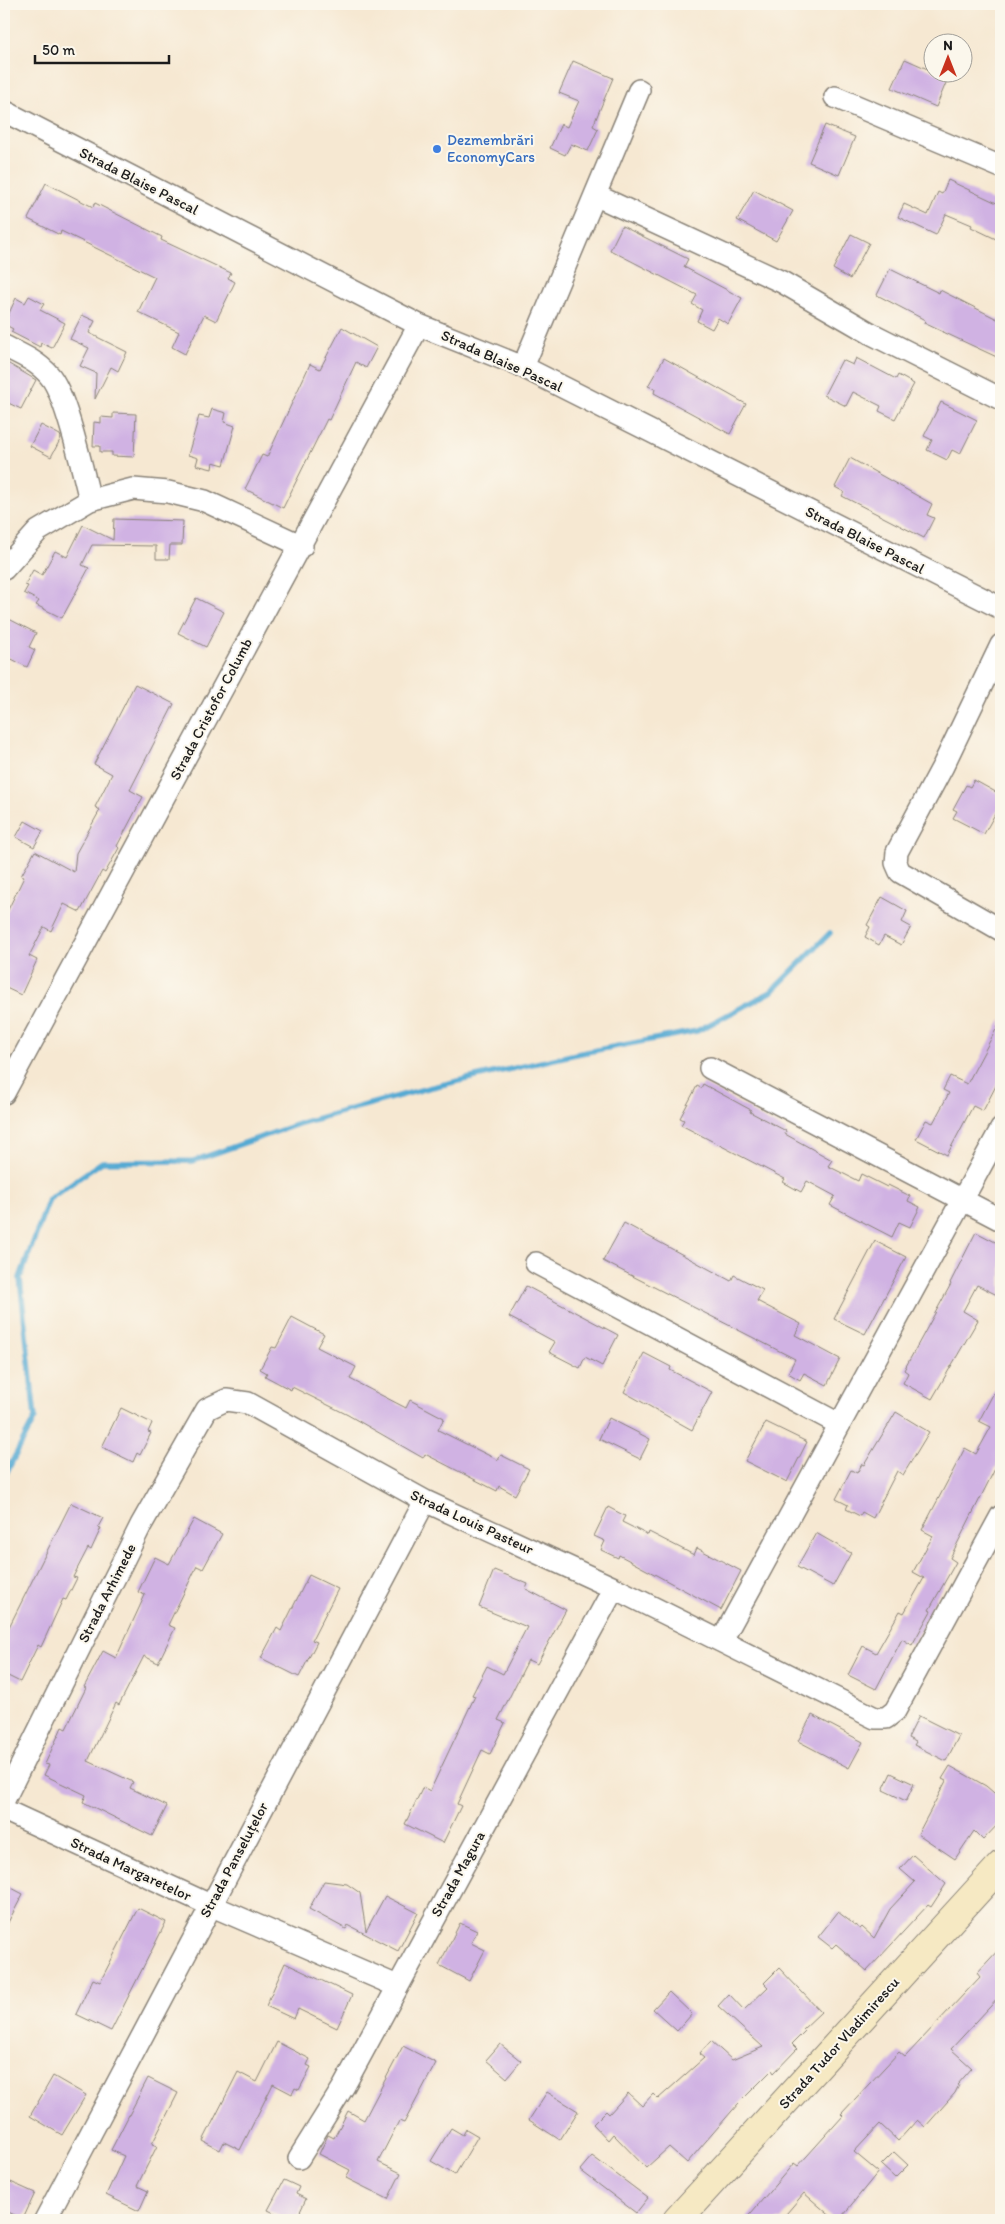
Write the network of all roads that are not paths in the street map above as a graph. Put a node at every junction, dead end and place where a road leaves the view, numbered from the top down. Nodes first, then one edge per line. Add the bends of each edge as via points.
1 (639, 90) dead end
2 (836, 98) dead end
3 (4, 112) edge
4 (1001, 167) edge
5 (595, 195) junction
6 (419, 325) junction
7 (4, 346) edge
8 (523, 367) junction
9 (1001, 399) edge
10 (90, 500) junction
11 (301, 545) junction
12 (4, 569) edge
13 (1001, 608) edge
14 (1001, 645) edge
15 (1001, 930) edge
16 (710, 1068) dead end
17 (4, 1093) edge
18 (1001, 1129) edge
19 (963, 1200) junction
20 (1001, 1220) edge
21 (536, 1263) dead end
22 (226, 1400) joint
23 (839, 1424) junction
24 (425, 1501) junction
25 (1001, 1516) edge
26 (614, 1588) junction
27 (722, 1640) junction
28 (4, 1800) edge
29 (4, 1810) edge
30 (1001, 1864) edge
31 (210, 1905) junction
32 (397, 1986) junction
33 (300, 2158) dead end
34 (45, 2220) edge
35 (677, 2220) edge

1 - 5 street
2 - 4 street
3 - 6 street, Strada Blaise Pascal
5 - 8 street
5 - 9 street via 782,282 870,333
6 - 8 street, Strada Blaise Pascal
6 - 11 street, Strada Cristofor Columb
7 - 10 street via 35,362 51,376 61,396
8 - 13 street, Strada Blaise Pascal
10 - 11 street via 132,489 168,492 205,501
10 - 12 street via 38,531
11 - 17 street, Strada Cristofor Columb
14 - 15 street via 897,852 896,863 900,872
16 - 19 street
18 - 19 street
19 - 20 street
19 - 23 street
21 - 23 street
22 - 24 street, Strada Louis Pasteur via 248,1403
22 - 28 street, Strada Arhimede via 207,1409 141,1525
23 - 27 street
24 - 26 street, Strada Louis Pasteur
24 - 31 street, Strada Panseluțelor
25 - 27 street, Strada Louis Pasteur via 894,1711 886,1718 875,1718
26 - 27 street, Strada Louis Pasteur
26 - 32 street, Strada Magura
29 - 31 street, Strada Margaretelor
30 - 35 street, Strada Tudor Vladimirescu
31 - 32 street, Strada Margaretelor
31 - 34 street, Strada Panseluțelor
32 - 33 street, Strada Magura via 344,2086

